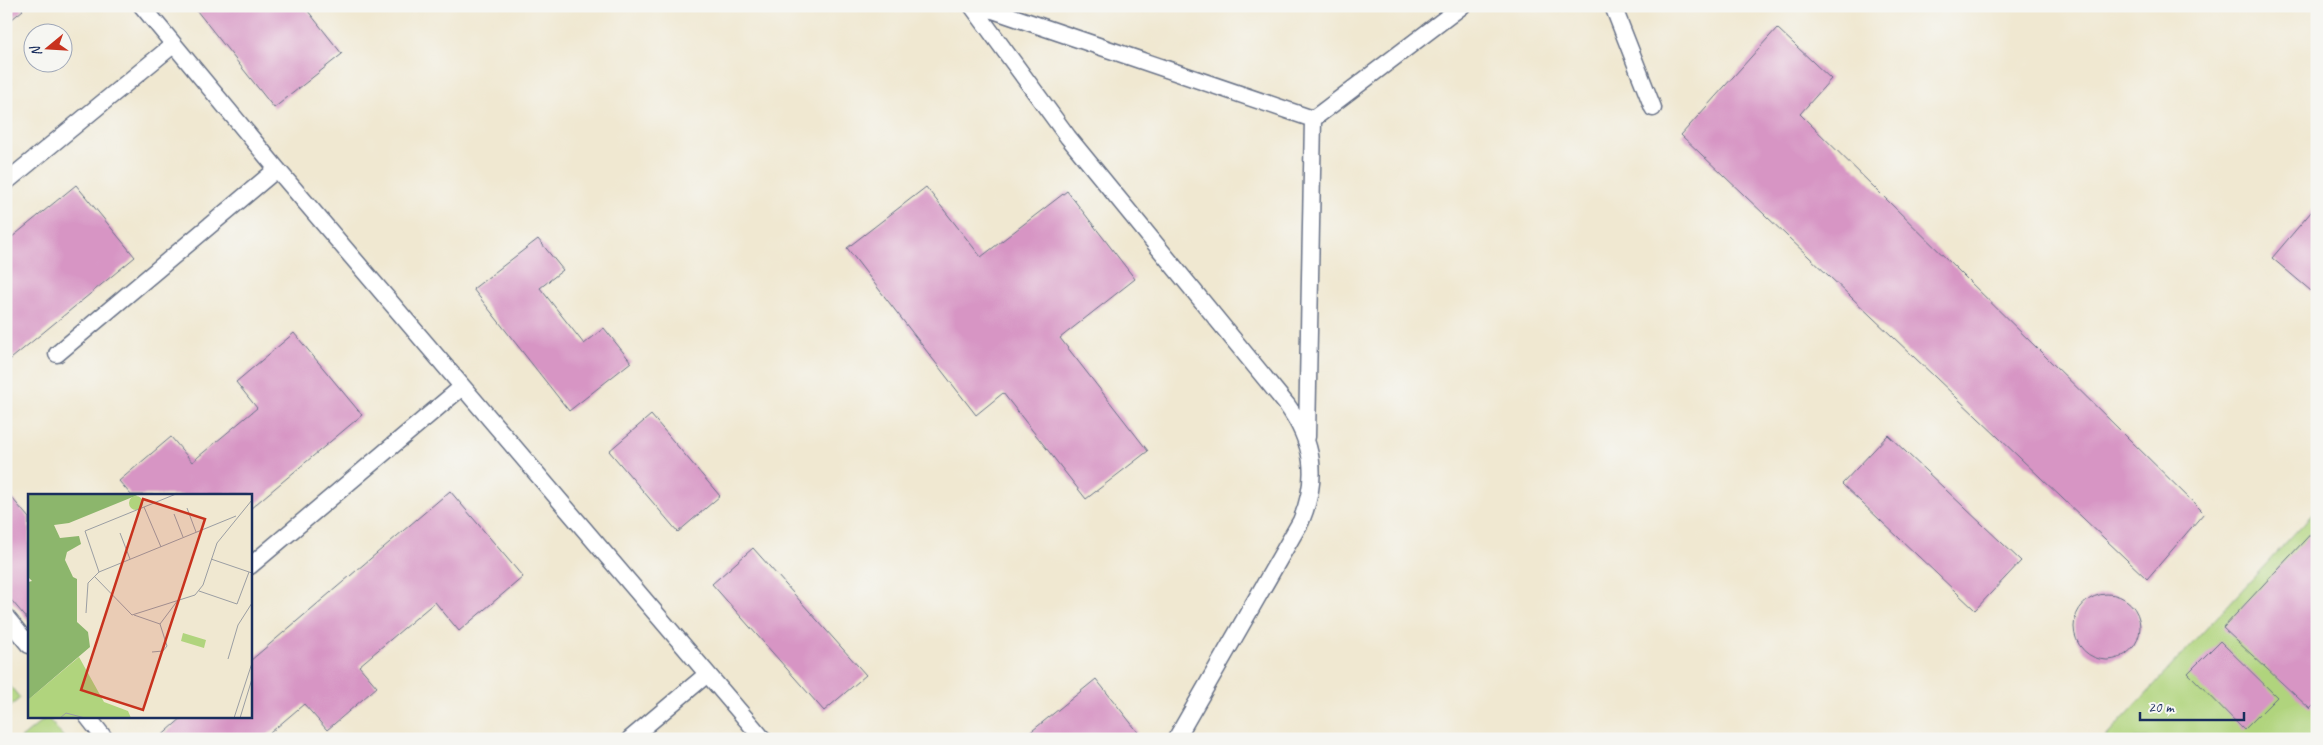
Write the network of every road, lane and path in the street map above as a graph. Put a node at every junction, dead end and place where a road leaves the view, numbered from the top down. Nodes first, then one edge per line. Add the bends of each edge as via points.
1 (142, 6) edge
2 (972, 6) edge
3 (980, 6) edge
4 (1462, 6) edge
5 (1613, 6) edge
6 (174, 45) junction
7 (1653, 108) dead end
8 (1313, 119) junction
9 (277, 169) junction
10 (6, 182) edge
11 (57, 354) dead end
12 (462, 387) junction
13 (1307, 442) junction
14 (251, 565) edge
15 (6, 618) edge
16 (28, 644) edge
17 (706, 675) junction
18 (89, 718) edge
19 (105, 739) edge
20 (630, 739) edge
21 (762, 739) edge
22 (1176, 739) edge

1 - 6 lane
2 - 13 lane via 1068,137 1287,405 1300,423
3 - 8 lane
4 - 8 lane
5 - 7 lane
6 - 9 lane
6 - 10 lane
8 - 13 lane
9 - 11 lane
9 - 12 lane
12 - 14 lane
12 - 17 lane
13 - 22 lane via 1312,458 1312,481 1301,521
15 - 16 lane
17 - 20 lane
17 - 21 lane
18 - 19 lane

